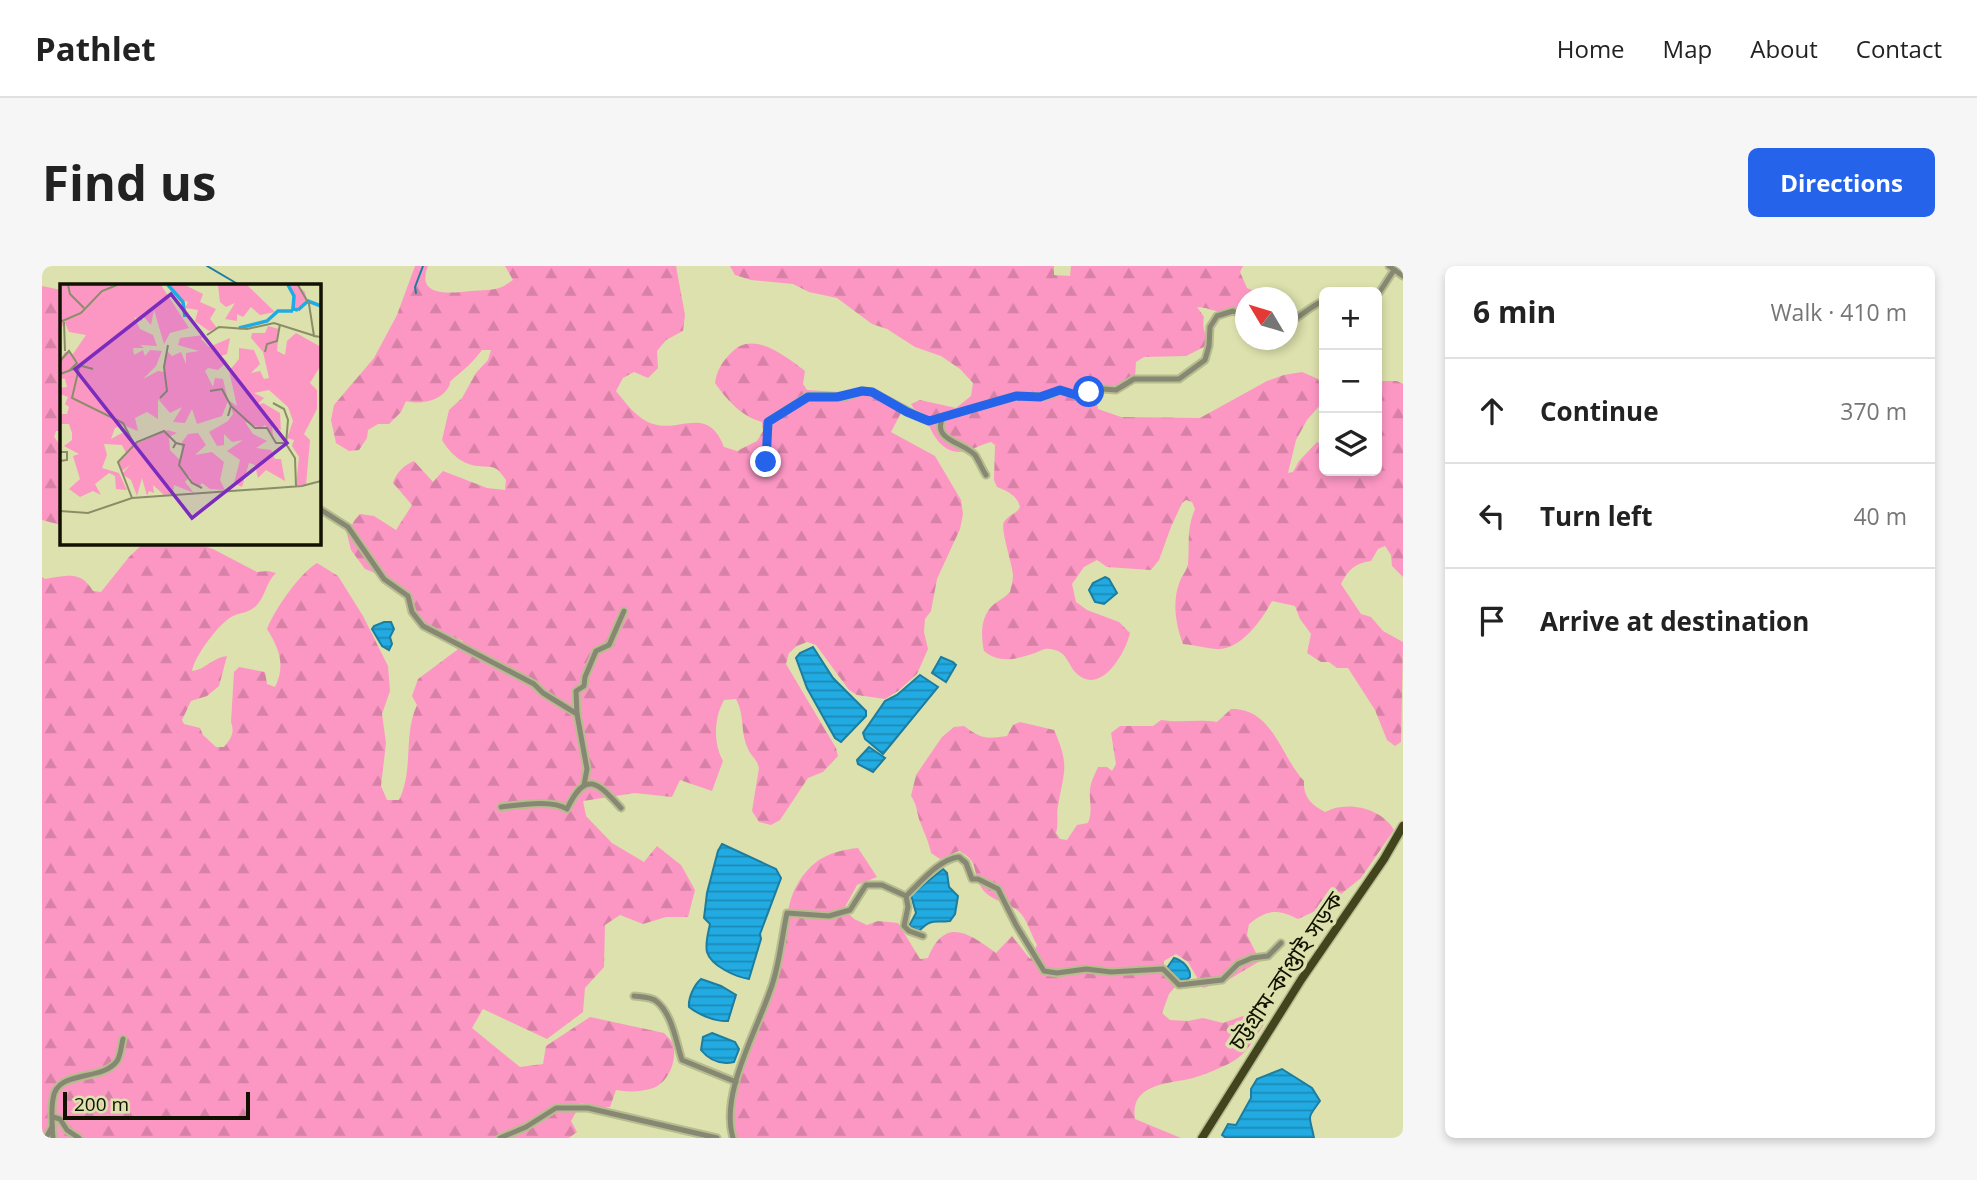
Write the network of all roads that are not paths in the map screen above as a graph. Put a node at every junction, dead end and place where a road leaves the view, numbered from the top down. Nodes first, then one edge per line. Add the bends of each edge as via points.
1 (1391, 268) edge
2 (1403, 276) edge
3 (1382, 287) edge
4 (1319, 302) edge
5 (1235, 312) edge
6 (1298, 318) edge
7 (943, 416) junction
8 (766, 474) dead end
9 (986, 475) dead end
10 (320, 509) edge
11 (624, 611) dead end
12 (577, 714) junction
13 (584, 785) junction
14 (501, 807) dead end
15 (621, 808) dead end
16 (1403, 826) edge
17 (906, 896) junction
18 (923, 936) dead end
19 (1280, 943) dead end
20 (634, 996) dead end
21 (123, 1039) dead end
22 (736, 1082) junction
23 (53, 1117) junction
24 (52, 1127) junction
25 (46, 1138) edge
26 (53, 1138) edge
27 (79, 1138) edge
28 (500, 1138) edge
29 (717, 1138) edge
30 (733, 1138) edge
31 (1202, 1138) edge

1 - 2 street
1 - 3 street
4 - 6 street
5 - 7 street via 1217,316 1210,327 1205,360 1174,381 1134,379 1116,390 1016,396
7 - 8 street via 929,421 872,392 808,397 768,422
7 - 9 street via 945,438 974,455
10 - 12 street via 348,527 384,579 408,596 412,612 423,626 534,684
11 - 12 street via 609,645 596,651 584,686 576,691
12 - 13 street via 587,769
13 - 14 street via 567,809 556,804
13 - 15 street via 608,791
16 - 31 main road, চট্টগ্রাম-কাপ্তাই সড়ক
17 - 18 street via 904,926
17 - 19 street via 935,869 959,857 972,879 998,889 1048,972 1163,969 1179,985 1206,984 1222,980 1245,960 1268,956
17 - 22 street via 866,885 850,910 829,916 787,913 772,985
20 - 22 street via 654,999 662,1008 682,1060
21 - 23 street via 117,1061 89,1076 68,1079 58,1088
22 - 30 street via 730,1113
23 - 24 street
23 - 27 street
24 - 25 street
24 - 26 street
28 - 29 street via 556,1108 588,1108

